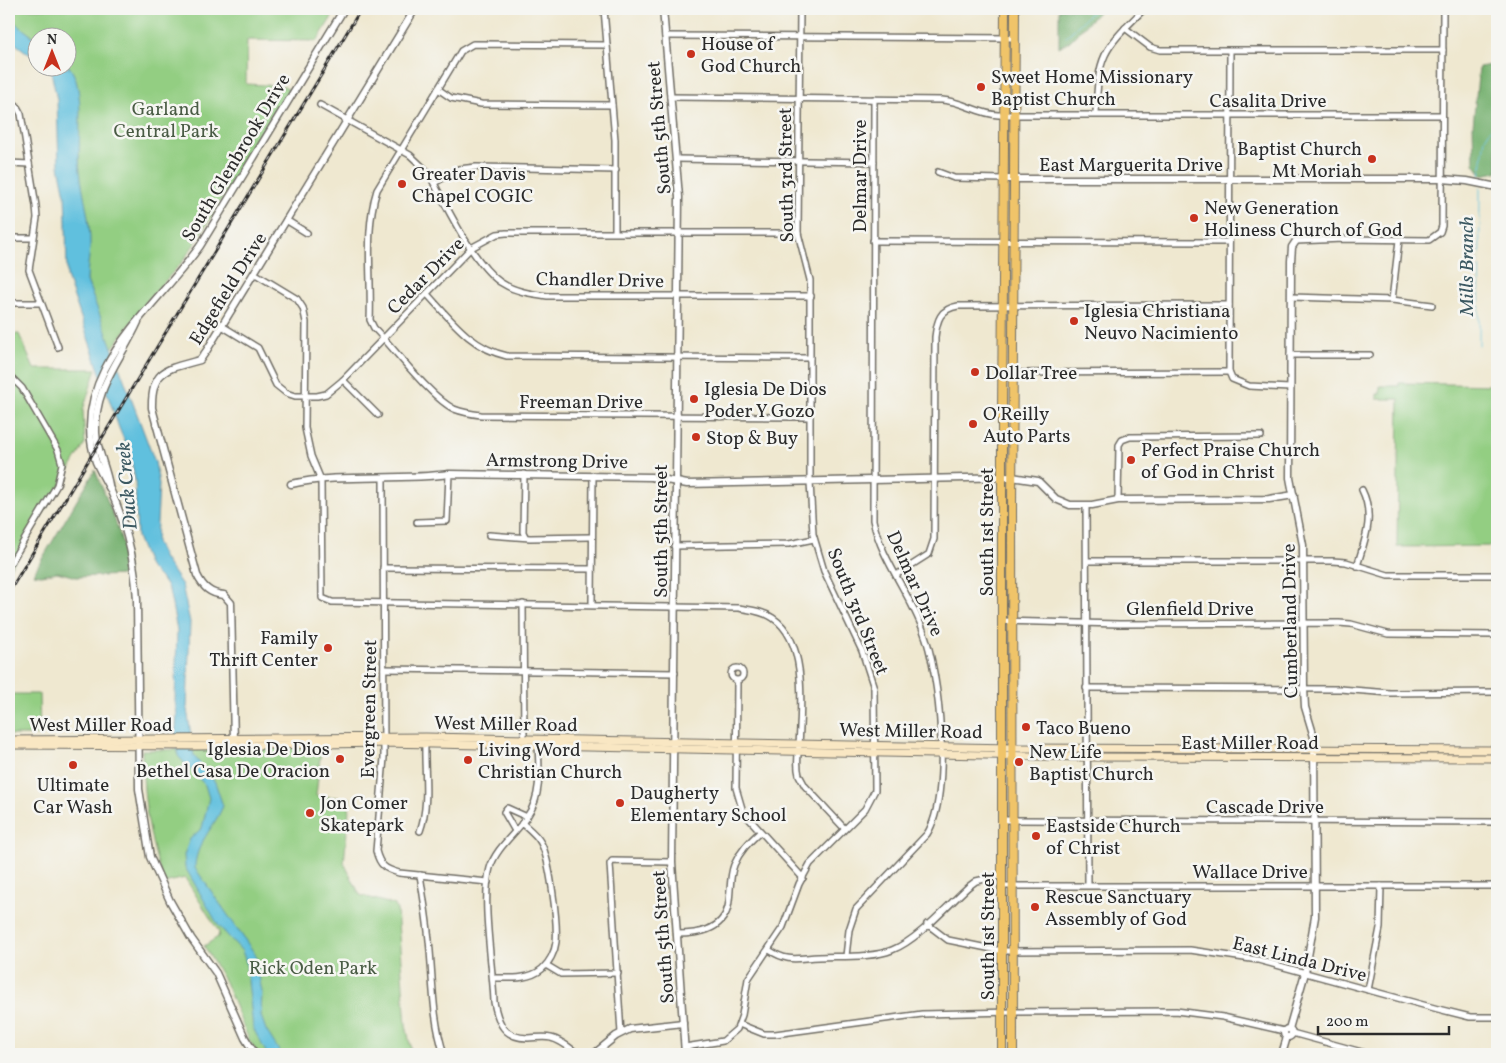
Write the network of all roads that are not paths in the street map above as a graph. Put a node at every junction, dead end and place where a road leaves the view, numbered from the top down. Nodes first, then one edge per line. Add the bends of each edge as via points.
1 (344, 9) edge
2 (414, 9) edge
3 (604, 9) edge
4 (663, 9) edge
5 (800, 9) edge
6 (1005, 9) edge
7 (1015, 9) edge
8 (1144, 9) edge
9 (1443, 9) edge
10 (1125, 28) junction
11 (665, 36) junction
12 (800, 36) junction
13 (1014, 38) junction
14 (1005, 39) junction
15 (606, 45) junction
16 (1443, 50) junction
17 (1230, 51) junction
18 (438, 89) junction
19 (670, 97) junction
20 (799, 99) junction
21 (874, 99) junction
22 (9, 100) edge
23 (320, 105) dead end
24 (612, 106) junction
25 (1096, 114) junction
26 (1004, 115) junction
27 (1014, 115) junction
28 (1228, 115) junction
29 (1442, 115) junction
30 (347, 120) junction
31 (400, 150) junction
32 (676, 159) junction
33 (798, 162) junction
34 (874, 162) junction
35 (9, 164) edge
36 (29, 164) junction
37 (616, 170) junction
38 (938, 172) dead end
39 (1004, 179) junction
40 (1014, 179) junction
41 (1229, 179) junction
42 (1442, 179) junction
43 (434, 183) junction
44 (1497, 187) edge
45 (286, 220) junction
46 (615, 232) junction
47 (678, 232) junction
48 (307, 233) dead end
49 (798, 233) junction
50 (9, 238) edge
51 (33, 238) junction
52 (1399, 240) junction
53 (873, 241) junction
54 (1296, 241) joint
55 (1229, 242) junction
56 (1004, 243) junction
57 (1013, 243) junction
58 (471, 248) junction
59 (254, 273) junction
60 (427, 294) junction
61 (678, 296) junction
62 (811, 296) junction
63 (1291, 297) junction
64 (1392, 300) junction
65 (41, 302) junction
66 (9, 303) edge
67 (1229, 305) junction
68 (1432, 305) dead end
69 (1003, 306) junction
70 (1012, 306) junction
71 (222, 326) junction
72 (384, 338) junction
73 (125, 342) junction
74 (58, 347) dead end
75 (1290, 355) junction
76 (677, 356) junction
77 (1370, 356) dead end
78 (810, 358) junction
79 (1229, 372) junction
80 (1002, 373) junction
81 (1012, 373) junction
82 (9, 375) edge
83 (343, 380) junction
84 (1290, 388) junction
85 (305, 396) junction
86 (378, 416) dead end
87 (676, 416) junction
88 (810, 417) junction
89 (1261, 436) dead end
90 (449, 474) junction
91 (524, 474) junction
92 (592, 476) junction
93 (1002, 477) junction
94 (1012, 477) junction
95 (383, 479) junction
96 (934, 479) junction
97 (321, 480) junction
98 (872, 480) junction
99 (675, 481) junction
100 (810, 482) junction
101 (291, 484) dead end
102 (110, 488) junction
103 (1362, 490) dead end
104 (1294, 495) junction
105 (1118, 500) junction
106 (1086, 505) junction
107 (417, 522) dead end
108 (490, 536) dead end
109 (525, 536) junction
110 (591, 537) junction
111 (814, 539) junction
112 (674, 546) junction
113 (1002, 548) junction
114 (1012, 549) junction
115 (1087, 561) junction
116 (1304, 561) junction
117 (10, 564) edge
118 (1357, 566) junction
119 (383, 568) junction
120 (592, 569) junction
121 (896, 575) junction
122 (1497, 576) edge
123 (384, 602) junction
124 (523, 604) junction
125 (592, 604) junction
126 (674, 607) junction
127 (1002, 621) junction
128 (1012, 621) junction
129 (1086, 621) junction
130 (1304, 623) junction
131 (1497, 635) edge
132 (384, 669) junction
133 (524, 671) junction
134 (675, 673) junction
135 (737, 680) dead end
136 (1086, 688) junction
137 (1304, 689) junction
138 (1497, 692) edge
139 (1003, 694) junction
140 (1013, 694) junction
141 (9, 740) edge
142 (384, 740) junction
143 (524, 741) junction
144 (234, 742) junction
145 (538, 742) junction
146 (139, 743) junction
147 (425, 744) junction
148 (9, 746) edge
149 (674, 746) junction
150 (737, 747) junction
151 (798, 748) junction
152 (1086, 749) junction
153 (876, 750) junction
154 (1434, 750) junction
155 (1497, 750) edge
156 (940, 751) junction
157 (1003, 752) junction
158 (1013, 752) junction
159 (1200, 754) junction
160 (1314, 754) junction
161 (1086, 757) junction
162 (1434, 758) junction
163 (1497, 758) edge
164 (527, 817) junction
165 (1002, 820) junction
166 (1087, 820) junction
167 (1014, 821) junction
168 (1315, 821) junction
169 (1497, 822) edge
170 (522, 823) junction
171 (844, 828) junction
172 (420, 831) dead end
173 (515, 831) junction
174 (760, 832) junction
175 (672, 862) junction
176 (420, 875) junction
177 (1003, 875) junction
178 (803, 878) junction
179 (488, 882) junction
180 (1003, 886) junction
181 (1014, 886) junction
182 (1088, 886) junction
183 (1315, 886) junction
184 (1381, 886) junction
185 (1497, 886) edge
186 (927, 924) junction
187 (677, 934) junction
188 (769, 950) junction
189 (1002, 951) junction
190 (1013, 951) junction
191 (846, 956) junction
192 (546, 965) junction
193 (618, 973) junction
194 (1305, 973) junction
195 (493, 978) junction
196 (1368, 990) junction
197 (1002, 1012) junction
198 (1013, 1012) junction
199 (1497, 1017) edge
200 (683, 1023) junction
201 (739, 1024) junction
202 (621, 1033) junction
203 (1288, 1033) junction
204 (685, 1051) edge
205 (255, 1054) edge
206 (444, 1054) edge
207 (578, 1054) edge
208 (594, 1054) edge
209 (1002, 1054) edge
210 (1013, 1054) edge
211 (1282, 1054) edge
212 (1369, 1054) edge

1 - 73 street, South Glenbrook Drive via 200,246 142,314
2 - 30 street, Edgefield Drive
3 - 15 street
4 - 11 street, South 5th Street
5 - 12 street, South 3rd Street
6 - 14 main road, South 1st Street
7 - 13 main road, South 1st Street
8 - 10 street
9 - 16 street
10 - 17 street via 1138,40 1160,50
10 - 25 street via 1110,44 1099,69
11 - 12 street
11 - 19 street, South 5th Street
12 - 14 street
12 - 20 street, South 3rd Street
13 - 14 street
13 - 27 main road, South 1st Street
14 - 26 main road, South 1st Street
15 - 18 street, Freeman Drive via 474,44 462,51
15 - 24 street
16 - 17 street
16 - 29 street
17 - 28 street
18 - 24 street via 451,98 481,104
18 - 31 street, Freeman Drive
19 - 20 street, Casalita Drive
19 - 32 street, South 5th Street
20 - 21 street, Casalita Drive
20 - 33 street, South 3rd Street
21 - 26 street, Casalita Drive via 950,100 983,113
21 - 34 street, Delmar Drive
22 - 36 street via 21,114
23 - 30 street, Chandler Drive
24 - 37 street
25 - 27 street, Casalita Drive
25 - 28 street, Casalita Drive
26 - 27 street, Casalita Drive
26 - 39 main road, South 1st Street
27 - 40 main road, South 1st Street
28 - 29 street, Casalita Drive
28 - 41 street
29 - 42 street
30 - 31 street, Chandler Drive
30 - 45 street, Edgefield Drive
31 - 43 street, Chandler Drive via 420,164
31 - 72 street, Freeman Drive via 377,190 372,206 370,320
32 - 33 street
32 - 47 street, South 5th Street
33 - 34 street
33 - 49 street, South 3rd Street
34 - 53 street, Delmar Drive
35 - 36 street
36 - 51 street via 37,218
37 - 43 street via 476,167 459,169
37 - 46 street
38 - 39 street via 954,178
39 - 40 street, East Marguerita Drive
39 - 56 main road, South 1st Street
40 - 41 street, East Marguerita Drive
40 - 57 main road, South 1st Street
41 - 42 street, East Marguerita Drive
41 - 55 street
42 - 44 street, East Marguerita Drive
42 - 52 street via 1440,232 1429,240
43 - 58 street, Chandler Drive
45 - 48 street
45 - 59 street, Edgefield Drive
46 - 47 street, Cedar Drive
46 - 58 street, Cedar Drive via 506,233 490,237
47 - 49 street, Cedar Drive
47 - 61 street, South 5th Street
49 - 62 street, South 3rd Street
50 - 51 street
51 - 65 street via 29,270
52 - 54 street
52 - 64 street
53 - 56 street
53 - 98 street, Delmar Drive
54 - 63 street, Cumberland Drive via 1292,246
55 - 57 street
55 - 67 street
56 - 57 street
56 - 69 main road, South 1st Street
57 - 70 main road, South 1st Street
58 - 60 street, Cedar Drive
58 - 61 street, Chandler Drive via 500,282 527,294
59 - 71 street, Edgefield Drive
59 - 85 street via 297,299 304,308
60 - 72 street, Cedar Drive
60 - 76 street via 467,337 496,354
61 - 62 street, Chandler Drive
61 - 76 street, South 5th Street
62 - 78 street, South 3rd Street
63 - 64 street
63 - 75 street, Cumberland Drive
64 - 68 street
65 - 66 street
65 - 74 street
67 - 70 street
67 - 79 street
69 - 70 street
69 - 80 main road, South 1st Street
69 - 96 street via 951,307 937,322 934,337
70 - 81 main road, South 1st Street
71 - 85 street via 258,348 276,384 295,396
71 - 144 street, Edgefield Drive via 200,360 179,364 158,378 152,408 197,575 208,590 224,595 231,603
72 - 83 street, Cedar Drive
72 - 87 street, Freeman Drive via 440,399 466,413
73 - 102 street, South Glenbrook Drive via 99,398 96,432
73 - 102 street, South Glenbrook Drive via 95,390 91,407 90,438 97,463
75 - 77 street
75 - 84 street, Cumberland Drive
76 - 78 street
76 - 87 street, South 5th Street
78 - 88 street, South 3rd Street
79 - 81 street
79 - 84 street via 1232,379 1249,386
80 - 81 street
80 - 93 main road, South 1st Street
81 - 94 main road, South 1st Street
82 - 117 street via 22,388 58,450 62,464 57,485
83 - 85 street, Cedar Drive via 326,394
83 - 86 street
84 - 104 street, Cumberland Drive via 1290,478
85 - 97 street via 308,445
87 - 88 street, Freeman Drive
87 - 99 street, South 5th Street
88 - 100 street, South 3rd Street
89 - 105 street via 1130,437 1122,440
90 - 91 street, Armstrong Drive
90 - 95 street, Armstrong Drive
90 - 107 street via 448,521
91 - 92 street, Armstrong Drive
91 - 109 street
92 - 99 street, Armstrong Drive via 651,477
92 - 110 street
93 - 94 street, Armstrong Drive
93 - 96 street, Armstrong Drive
93 - 113 main road, South 1st Street
94 - 106 street, Armstrong Drive via 1034,479 1058,501
94 - 114 main road, South 1st Street
95 - 97 street, Armstrong Drive
95 - 119 street, Evergreen Street
96 - 98 street, Armstrong Drive
96 - 121 street via 932,548 923,559
97 - 101 street, Armstrong Drive
97 - 123 street via 322,598 326,601
98 - 100 street, Armstrong Drive
98 - 121 street, Delmar Drive via 875,531
99 - 100 street, Armstrong Drive via 687,484
99 - 112 street, South 5th Street
100 - 111 street, South 3rd Street
102 - 146 street, South Glenbrook Drive via 130,545 136,585
103 - 118 street via 1367,501 1369,526
104 - 105 street, Armstrong Drive via 1269,499
104 - 116 street, Cumberland Drive
105 - 106 street, Armstrong Drive
106 - 115 street
108 - 109 street
109 - 110 street
110 - 120 street
111 - 112 street via 789,544
111 - 153 street, South 3rd Street via 824,571 850,622 871,677
112 - 126 street, South 5th Street
113 - 114 main road
113 - 127 main road, South 1st Street
114 - 128 main road, South 1st Street
115 - 116 street
115 - 129 street
116 - 118 street via 1346,562
116 - 130 street, Cumberland Drive
118 - 122 street via 1388,575
119 - 120 street
119 - 123 street, Evergreen Street
120 - 125 street
121 - 156 street, Delmar Drive via 929,647 937,682
123 - 124 street
123 - 132 street, Evergreen Street
124 - 125 street
124 - 133 street
125 - 126 street
126 - 134 street, South 5th Street
126 - 151 street via 751,610 773,618 781,625 799,665
127 - 128 street, Glenfield Drive
127 - 139 main road, South 1st Street
128 - 129 street, Glenfield Drive
128 - 140 main road, South 1st Street
129 - 130 street, Glenfield Drive via 1119,624
129 - 136 street
130 - 131 street, Glenfield Drive via 1351,624 1388,634
130 - 137 street, Cumberland Drive
132 - 133 street
132 - 142 street, Evergreen Street
133 - 134 street
133 - 143 street
134 - 149 street, South 5th Street
135 - 150 street
136 - 137 street
136 - 152 street
137 - 138 street via 1358,689 1390,693
137 - 160 street, Cumberland Drive
139 - 140 main road
139 - 157 main road, South 1st Street
140 - 158 main road, South 1st Street
141 - 146 main road, West Miller Road
142 - 143 main road, West Miller Road
142 - 144 main road, West Miller Road
142 - 147 main road, West Miller Road
142 - 176 street, Evergreen Street via 376,851 379,863 386,870
143 - 145 main road, West Miller Road
143 - 147 main road, West Miller Road
144 - 146 main road, West Miller Road
145 - 149 main road, West Miller Road
145 - 164 street via 538,790
146 - 148 main road, West Miller Road
146 - 205 street, South Glenbrook Drive via 140,804 150,857 191,938 216,972
147 - 172 street via 427,784
149 - 150 main road, West Miller Road
149 - 175 street, South 5th Street
150 - 151 main road, West Miller Road
150 - 174 street via 739,802
151 - 153 main road, West Miller Road
151 - 171 street via 797,769 805,786
152 - 158 main road, East Miller Road
152 - 159 main road, East Miller Road
152 - 161 street
153 - 156 main road, West Miller Road
153 - 171 street, South 3rd Street via 876,778 871,800
154 - 155 main road, East Miller Road
154 - 160 main road, East Miller Road
154 - 162 main road
156 - 157 main road, West Miller Road
156 - 191 street, Delmar Drive via 939,805 935,823 856,909
157 - 158 main road, East Miller Road
157 - 165 main road, South 1st Street
158 - 161 main road, East Miller Road
158 - 167 main road, South 1st Street
159 - 160 main road, East Miller Road
159 - 161 main road, East Miller Road
160 - 162 main road, East Miller Road
160 - 168 street, Cumberland Drive
161 - 166 street
162 - 163 main road, East Miller Road
164 - 170 street
164 - 173 street via 507,808 504,812
165 - 167 street, Cascade Drive
165 - 177 main road, South 1st Street
166 - 167 street, Cascade Drive
166 - 168 street, Cascade Drive
166 - 182 street
167 - 181 main road, South 1st Street
168 - 169 street, Cascade Drive
168 - 183 street, Cumberland Drive
170 - 173 street
170 - 192 street via 540,841 547,858 556,941
171 - 178 street, South 3rd Street via 821,850
173 - 179 street via 493,861
174 - 178 street
174 - 187 street via 745,846 733,868 728,908 724,915 706,932
175 - 187 street, South 5th Street
175 - 193 street via 612,861 610,864
176 - 179 street, Evergreen Street
176 - 206 street via 435,1012
177 - 180 main road, South 1st Street
177 - 186 street via 976,881
178 - 188 street, South 3rd Street via 784,927
179 - 195 street
180 - 181 street, Wallace Drive
180 - 189 main road, South 1st Street
181 - 182 street, Wallace Drive
181 - 190 main road, South 1st Street
182 - 183 street, Wallace Drive
183 - 184 street, Wallace Drive
183 - 194 street, Cumberland Drive via 1315,918
184 - 185 street, Wallace Drive
184 - 196 street via 1380,928
186 - 189 street, East Linda Drive via 948,940
186 - 191 street via 891,951
187 - 200 street, South 5th Street
188 - 191 street via 781,958
188 - 201 street, South 3rd Street via 748,979
189 - 190 street, East Linda Drive
189 - 197 main road, South 1st Street
190 - 194 street, East Linda Drive via 1190,950 1258,960
190 - 198 main road, South 1st Street
192 - 193 street via 562,974
192 - 195 street via 533,974 517,978
193 - 202 street
194 - 196 street, East Linda Drive
194 - 203 street, Cumberland Drive
195 - 207 street via 494,1002 502,1029 520,1038 550,1038
196 - 199 street, East Linda Drive via 1470,1017
197 - 198 street
197 - 201 street via 922,1014 775,1034 764,1034
197 - 209 main road, South 1st Street
198 - 203 street via 1176,1012 1223,1017
198 - 210 main road, South 1st Street
200 - 202 street via 636,1027
200 - 204 street, South 5th Street
201 - 204 street via 723,1040
202 - 208 street
203 - 211 street, Cumberland Drive
203 - 212 street

